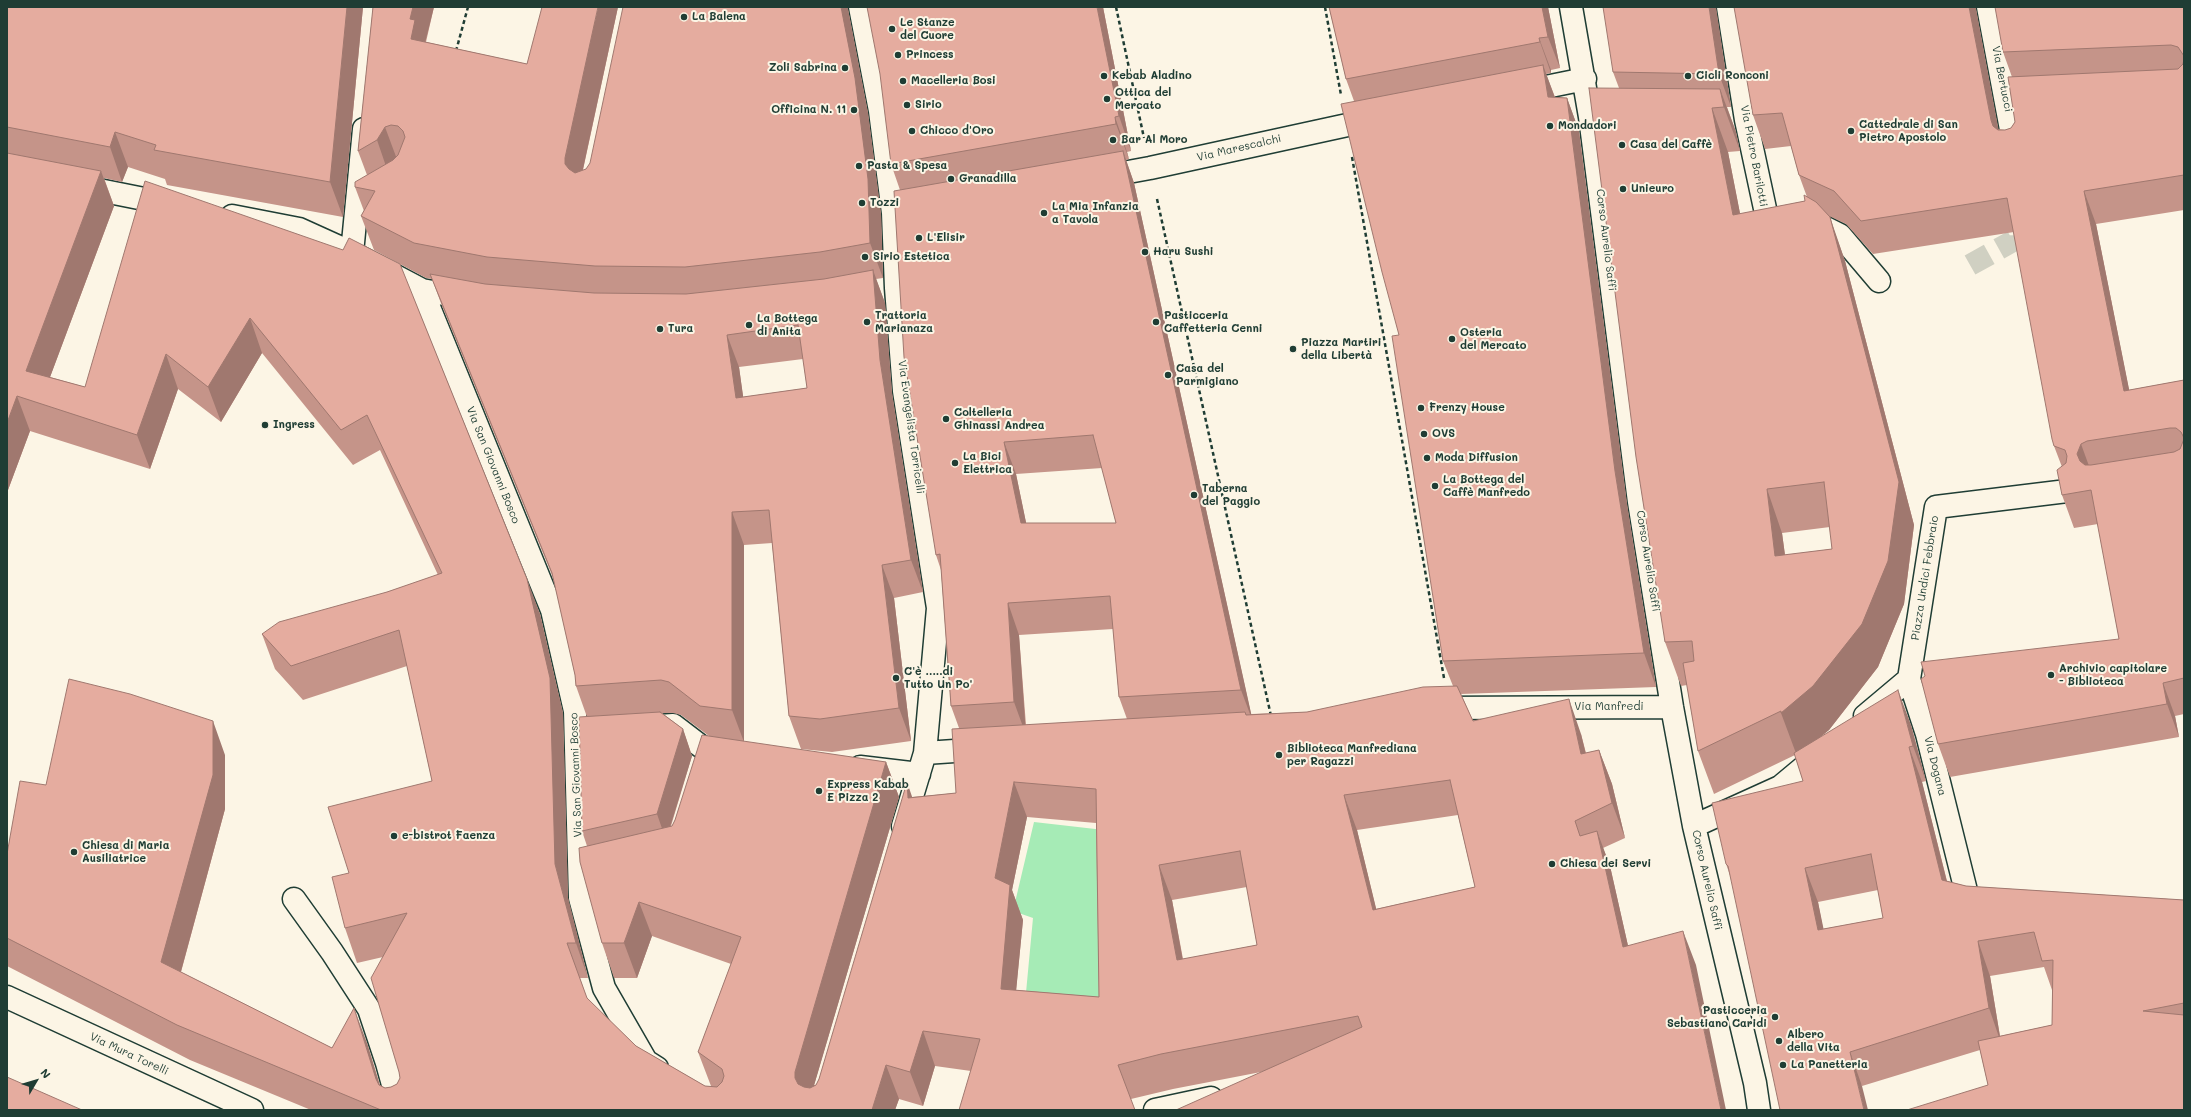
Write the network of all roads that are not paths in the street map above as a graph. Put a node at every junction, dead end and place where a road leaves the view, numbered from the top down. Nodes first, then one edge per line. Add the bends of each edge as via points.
1 (1571, 7) edge
2 (1728, 7) edge
3 (1988, 7) edge
4 (855, 12) edge
5 (1585, 80) junction
6 (1500, 95) edge
7 (2060, 96) edge
8 (2005, 98) junction
9 (366, 108) edge
10 (1393, 116) edge
11 (1590, 118) junction
12 (1614, 118) edge
13 (1723, 119) edge
14 (1746, 120) junction
15 (2015, 151) edge
16 (1080, 180) edge
17 (61, 182) edge
18 (381, 194) edge
19 (191, 208) edge
20 (356, 209) junction
21 (214, 212) edge
22 (352, 253) junction
23 (1879, 281) dead end
24 (896, 288) junction
25 (422, 290) junction
26 (872, 292) edge
27 (483, 301) edge
28 (2067, 490) edge
29 (1909, 679) junction
30 (1672, 707) junction
31 (1417, 709) edge
32 (642, 727) edge
33 (1008, 748) edge
34 (707, 751) junction
35 (925, 753) junction
36 (730, 754) edge
37 (840, 765) edge
38 (700, 772) edge
39 (919, 774) junction
40 (1694, 826) junction
41 (898, 844) edge
42 (602, 868) edge
43 (580, 873) junction
44 (294, 899) dead end
45 (2007, 901) edge
46 (7, 997) edge
47 (672, 1077) edge
48 (1211, 1098) edge
49 (252, 1110) edge
50 (400, 1110) edge
51 (1155, 1110) edge
52 (1759, 1110) edge

1 - 5 street, Corso Aurelio Saffi
2 - 14 street, Via Pietro Barilotti
3 - 8 street, Via Bertucci
4 - 24 street, Via Evangelista Torricelli via 880,111 901,212
5 - 6 street
5 - 11 street, Corso Aurelio Saffi
7 - 8 street
8 - 15 street, Via Bertucci
9 - 20 street
10 - 16 street, Via Marescalchi via 1150,168
11 - 12 street
11 - 30 street, Corso Aurelio Saffi via 1639,502
13 - 14 street
14 - 23 street, Via Pietro Barilotti via 1767,218 1812,221 1840,235
17 - 19 street
18 - 20 street
20 - 22 street
21 - 22 street via 299,229
22 - 25 street
24 - 26 street
24 - 35 street, Via Evangelista Torricelli via 904,391 938,608
25 - 27 street
25 - 43 street, Via San Giovanni Bosco via 552,610 575,711 586,731
28 - 29 street, Piazza Undici Febbraio via 1936,507
29 - 40 street via 1780,787
29 - 45 street, Via Dogana via 1927,734 1968,898
30 - 31 street, Via Manfredi
30 - 40 street, Corso Aurelio Saffi
32 - 34 street via 673,725
33 - 35 street
34 - 36 street
34 - 38 street
35 - 39 street, Via Evangelista Torricelli
37 - 39 street
39 - 41 street, Via Evangelista Torricelli
40 - 52 street, Corso Aurelio Saffi via 1755,1082
42 - 43 street
43 - 47 street, Via San Giovanni Bosco via 580,898 604,988 646,1061
44 - 50 street via 369,1009
46 - 49 street, Via Mura Torelli
48 - 51 street

